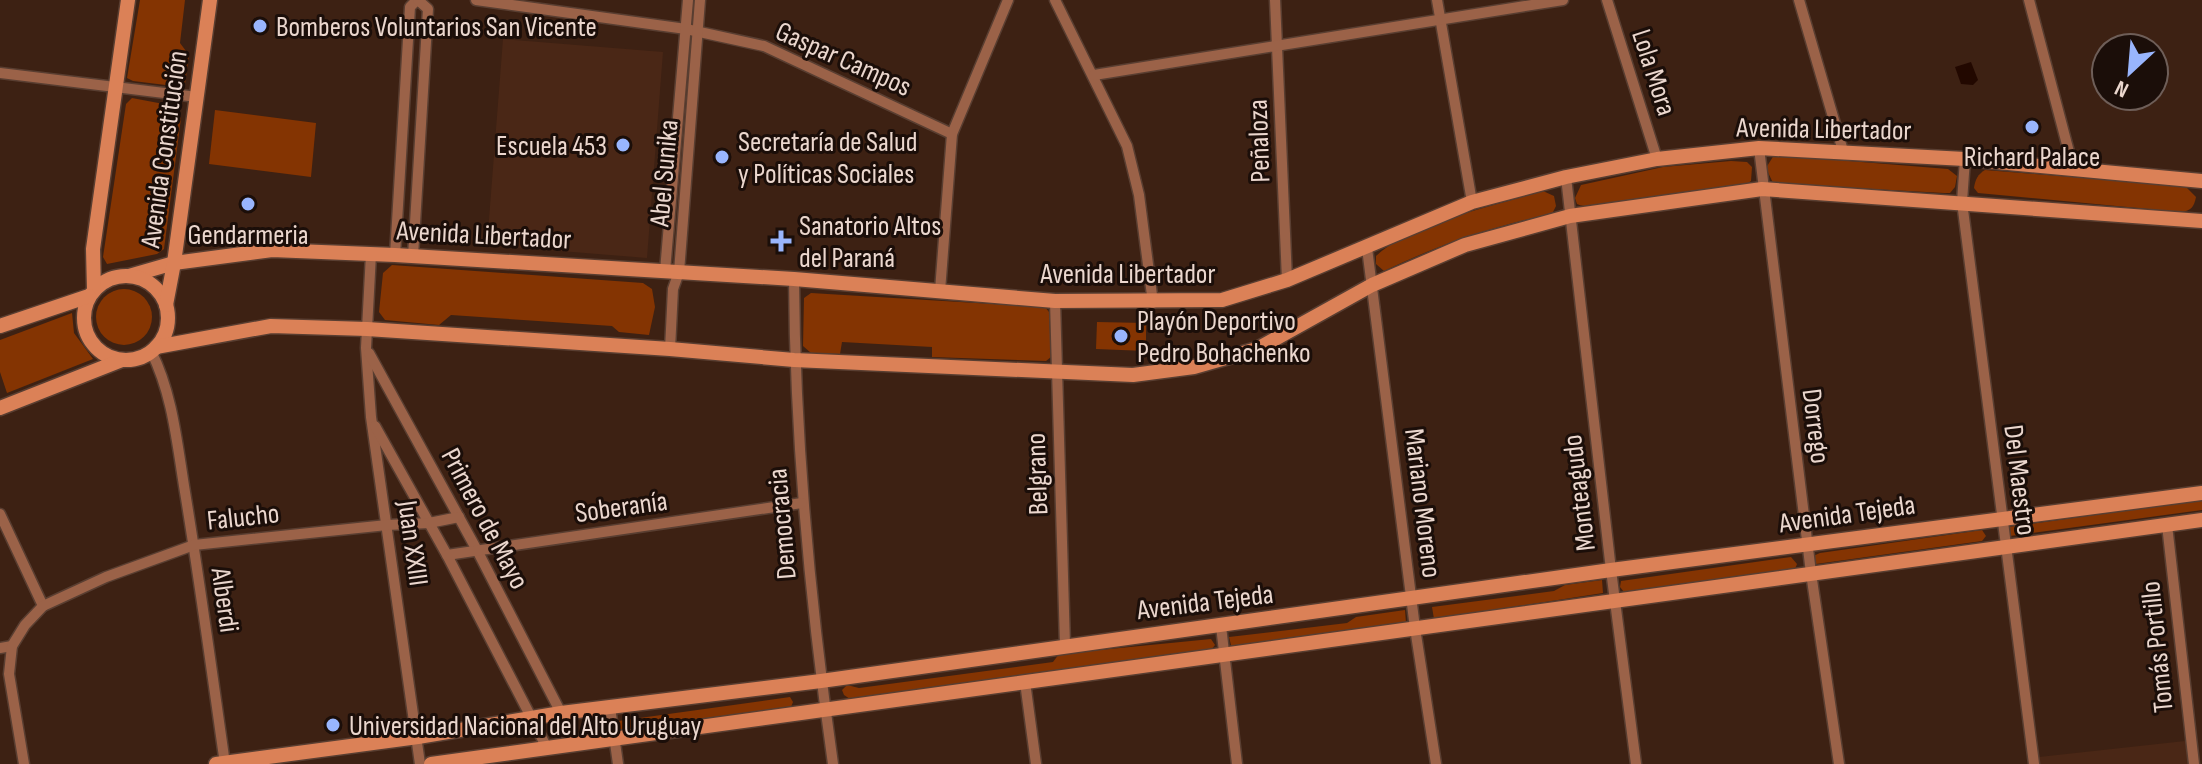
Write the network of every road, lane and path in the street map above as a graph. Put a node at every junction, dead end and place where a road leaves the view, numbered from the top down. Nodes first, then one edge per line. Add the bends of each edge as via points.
1 (128, 0) edge
2 (210, 0) edge
3 (418, 0) edge
4 (476, 0) edge
5 (688, 0) edge
6 (700, 0) edge
7 (1008, 0) edge
8 (1055, 0) edge
9 (1275, 0) edge
10 (1437, 0) edge
11 (1563, 0) edge
12 (1607, 0) edge
13 (1799, 0) edge
14 (2029, 0) edge
15 (1440, 22) junction
16 (686, 29) junction
17 (698, 31) junction
18 (1278, 47) junction
19 (0, 73) edge
20 (1094, 75) junction
21 (115, 87) junction
22 (197, 97) junction
23 (952, 134) junction
24 (1759, 148) junction
25 (1843, 151) junction
26 (1657, 159) junction
27 (1965, 159) junction
28 (2074, 171) junction
29 (1566, 177) junction
30 (2202, 181) edge
31 (1762, 189) junction
32 (1472, 202) junction
33 (1962, 202) junction
34 (1570, 216) junction
35 (2202, 221) edge
36 (1367, 248) junction
37 (371, 254) junction
38 (395, 255) junction
39 (413, 256) junction
40 (174, 263) junction
41 (672, 272) junction
42 (129, 276) junction
43 (794, 279) junction
44 (1287, 280) junction
45 (1372, 285) junction
46 (940, 291) junction
47 (91, 293) junction
48 (1055, 301) junction
49 (1153, 303) junction
50 (166, 305) junction
51 (0, 326) edge
52 (367, 329) junction
53 (366, 348) junction
54 (154, 349) junction
55 (670, 349) junction
56 (123, 359) junction
57 (794, 360) junction
58 (1057, 372) junction
59 (1, 404) edge
60 (371, 417) junction
61 (2202, 493) edge
62 (802, 503) junction
63 (0, 514) edge
64 (459, 517) junction
65 (2001, 518) junction
66 (2202, 520) edge
67 (429, 523) junction
68 (387, 525) junction
69 (2167, 525) junction
70 (194, 545) junction
71 (1808, 546) junction
72 (2005, 547) junction
73 (478, 552) junction
74 (447, 555) junction
75 (1611, 570) junction
76 (1811, 573) junction
77 (1411, 600) junction
78 (1615, 600) junction
79 (43, 606) junction
80 (1221, 626) junction
81 (1415, 628) junction
82 (1065, 645) junction
83 (12, 646) junction
84 (0, 648) edge
85 (1224, 654) junction
86 (821, 681) junction
87 (1025, 682) junction
88 (610, 707) junction
89 (825, 710) junction
90 (2202, 710) edge
91 (2188, 712) junction
92 (561, 713) junction
93 (532, 718) junction
94 (418, 737) junction
95 (615, 739) junction
96 (577, 744) junction
97 (547, 748) junction
98 (2031, 763) edge
99 (24, 764) edge
100 (222, 764) edge
101 (420, 764) edge
102 (431, 764) edge
103 (618, 764) edge
104 (833, 764) edge
105 (1036, 764) edge
106 (1237, 764) edge
107 (1436, 764) edge
108 (1636, 764) edge
109 (1839, 764) edge
110 (2194, 764) edge

1 - 21 main road, Avenida Constitución
2 - 22 main road, Avenida Constitución
3 - 38 street via 410,7
3 - 39 street via 428,9
4 - 16 street, Gaspar Campos
5 - 16 street, Abel Sunika
6 - 17 street, Abel Sunika
7 - 23 street
8 - 20 street
9 - 18 street, Peñaloza
10 - 15 street
11 - 15 street
12 - 26 street, Lola Mora
13 - 25 street
14 - 28 street
15 - 18 street
15 - 32 street
16 - 17 street, Gaspar Campos
16 - 41 street, Abel Sunika
17 - 23 street, Gaspar Campos via 764,46
17 - 41 street, Abel Sunika
18 - 20 street
18 - 44 street, Peñaloza
19 - 21 street
20 - 49 street via 1127,146
21 - 22 street
21 - 47 main road, Avenida Constitución
22 - 40 main road, Avenida Constitución
23 - 46 street
24 - 25 main road, Avenida Libertador
24 - 26 main road, Avenida Libertador
24 - 31 street, Dorrego
25 - 27 main road, Avenida Libertador
26 - 29 main road, Avenida Libertador
27 - 28 main road, Avenida Libertador
27 - 33 street, Del Maestro
28 - 30 main road, Avenida Libertador
29 - 32 main road, Avenida Libertador
29 - 34 street, Monteagudo
31 - 33 main road
31 - 34 main road
31 - 71 street, Dorrego
32 - 36 main road, Avenida Libertador
33 - 35 main road
33 - 65 street, Del Maestro
34 - 45 main road via 1465,245
34 - 75 street, Monteagudo
36 - 44 main road, Avenida Libertador
36 - 45 street, Mariano Moreno
37 - 38 main road, Avenida Libertador
37 - 40 main road, Avenida Libertador via 272,250
37 - 52 street, Juan XXIII
38 - 39 main road, Avenida Libertador
39 - 41 main road, Avenida Libertador
40 - 42 main road, Avenida Libertador
40 - 50 main road, Avenida Constitución
41 - 43 main road, Avenida Libertador
41 - 55 street, Abel Sunika
42 - 47 main road via 116,276
42 - 50 main road via 158,290
43 - 46 main road, Avenida Libertador
43 - 57 street, Democracia
44 - 49 main road, Avenida Libertador via 1222,300
45 - 58 main road via 1257,349 1194,367 1133,375
45 - 77 street, Mariano Moreno
46 - 48 main road, Avenida Libertador
47 - 51 main road
47 - 56 main road via 84,309 88,337 109,356
48 - 49 main road, Avenida Libertador
48 - 58 street, Belgrano
50 - 54 main road via 167,326
52 - 53 street, Juan XXIII
52 - 54 main road via 271,326
52 - 55 main road
53 - 60 street, Juan XXIII
53 - 64 street, Primero de Mayo
54 - 56 main road
54 - 70 street, Alberdi via 171,407
55 - 57 main road
56 - 59 main road
57 - 58 main road
57 - 62 street, Democracia
58 - 82 street, Belgrano
60 - 67 street, Primero de Mayo
60 - 68 street, Juan XXIII
61 - 65 main road, Avenida Tejeda
62 - 73 street, Soberanía
62 - 86 street, Democracia
63 - 79 street
64 - 67 street, Falucho
64 - 73 street, Primero de Mayo
65 - 71 main road, Avenida Tejeda
65 - 72 street, Del Maestro
66 - 69 main road, Avenida Tejeda
67 - 68 street, Falucho
67 - 74 street, Primero de Mayo
68 - 70 street, Falucho
68 - 94 street, Juan XXIII
69 - 72 main road, Avenida Tejeda
69 - 91 street, Tomás Portillo
70 - 79 street, Falucho
70 - 100 street, Alberdi
71 - 75 main road, Avenida Tejeda
71 - 76 street, Dorrego
72 - 76 main road, Avenida Tejeda
72 - 98 street, Del Maestro
73 - 74 street, Soberanía
73 - 92 street, Primero de Mayo
74 - 93 street, Primero de Mayo
75 - 77 main road, Avenida Tejeda
75 - 78 street, Monteagudo
76 - 78 main road, Avenida Tejeda
76 - 109 street, Dorrego
77 - 80 main road, Avenida Tejeda
77 - 81 street, Mariano Moreno
78 - 81 main road, Avenida Tejeda
78 - 108 street, Monteagudo
79 - 83 street
80 - 82 main road, Avenida Tejeda
80 - 85 street
81 - 85 main road, Avenida Tejeda
81 - 107 street, Mariano Moreno
82 - 86 main road, Avenida Tejeda
83 - 84 street
83 - 99 street via 9,674
85 - 87 main road, Avenida Tejeda
85 - 106 street
86 - 88 main road, Avenida Tejeda
86 - 89 street, Democracia
87 - 89 main road, Avenida Tejeda
87 - 105 street
88 - 92 main road, Avenida Tejeda
88 - 95 street
89 - 95 main road, Avenida Tejeda
89 - 104 street, Democracia
90 - 91 street
91 - 110 street, Tomás Portillo
92 - 93 main road, Avenida Tejeda
92 - 96 street, Primero de Mayo
93 - 94 main road, Avenida Tejeda
93 - 97 street, Primero de Mayo
94 - 100 main road, Avenida Tejeda
94 - 101 street, Juan XXIII
95 - 96 main road, Avenida Tejeda
95 - 103 street
96 - 97 main road, Avenida Tejeda
97 - 102 main road, Avenida Tejeda

